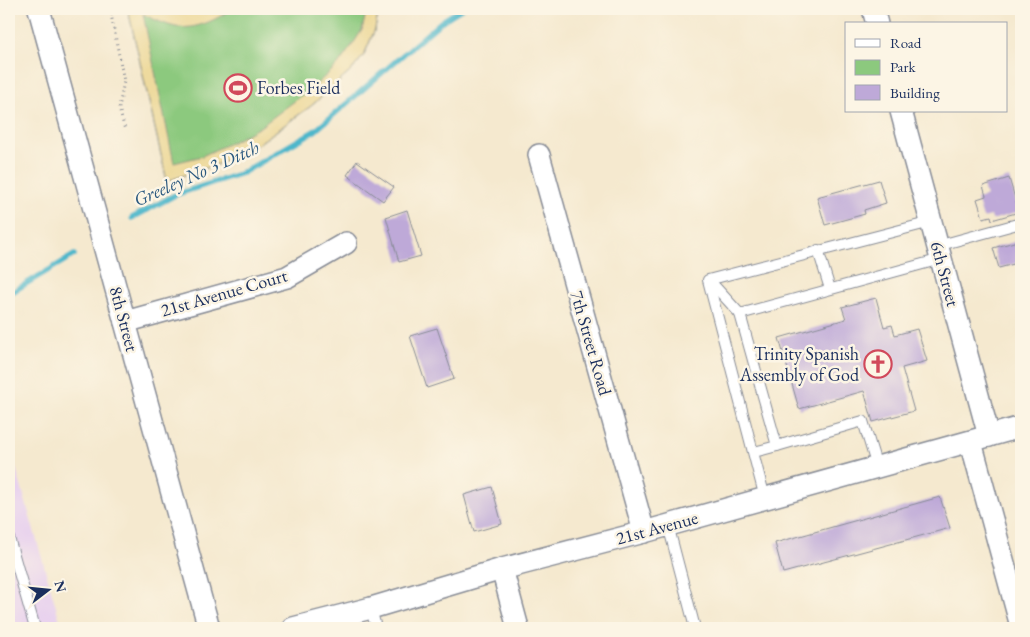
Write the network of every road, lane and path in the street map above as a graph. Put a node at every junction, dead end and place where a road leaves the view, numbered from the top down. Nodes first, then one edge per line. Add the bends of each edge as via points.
1 (38, 9) edge
2 (110, 9) edge
3 (873, 9) edge
4 (876, 22) edge
5 (901, 112) edge
6 (125, 130) dead end
7 (539, 155) dead end
8 (931, 222) junction
9 (1021, 223) edge
10 (346, 243) dead end
11 (818, 250) junction
12 (939, 252) junction
13 (708, 280) junction
14 (830, 289) junction
15 (740, 314) junction
16 (124, 322) junction
17 (1021, 428) edge
18 (980, 439) junction
19 (776, 446) junction
20 (754, 452) junction
21 (877, 467) junction
22 (765, 498) junction
23 (668, 526) junction
24 (644, 532) junction
25 (9, 538) edge
26 (502, 569) junction
27 (371, 608) junction
28 (1021, 626) edge
29 (35, 628) edge
30 (210, 628) edge
31 (293, 628) edge
32 (376, 628) edge
33 (518, 628) edge
34 (695, 628) edge

1 - 16 street, 8th Street
2 - 6 path via 124,82 119,108
3 - 4 street
5 - 8 street, 6th Street
7 - 24 street, 7th Street Road
8 - 11 lane
8 - 12 street, 6th Street
9 - 12 lane
10 - 16 street, 21st Avenue Court via 287,278
11 - 13 lane
11 - 14 lane
12 - 14 lane
12 - 18 street, 6th Street
13 - 15 lane
13 - 20 lane
14 - 15 lane
15 - 19 lane
16 - 30 street, 8th Street
17 - 18 street, 21st Avenue
18 - 21 street, 21st Avenue
18 - 28 street, 6th Street
19 - 20 lane
19 - 21 lane via 863,421
20 - 22 lane
21 - 22 street, 21st Avenue
22 - 23 street, 21st Avenue
23 - 24 street, 21st Avenue
23 - 34 lane
24 - 26 street, 21st Avenue
25 - 29 lane
26 - 27 street, 21st Avenue
26 - 33 street
27 - 31 street, 21st Avenue
27 - 32 lane

